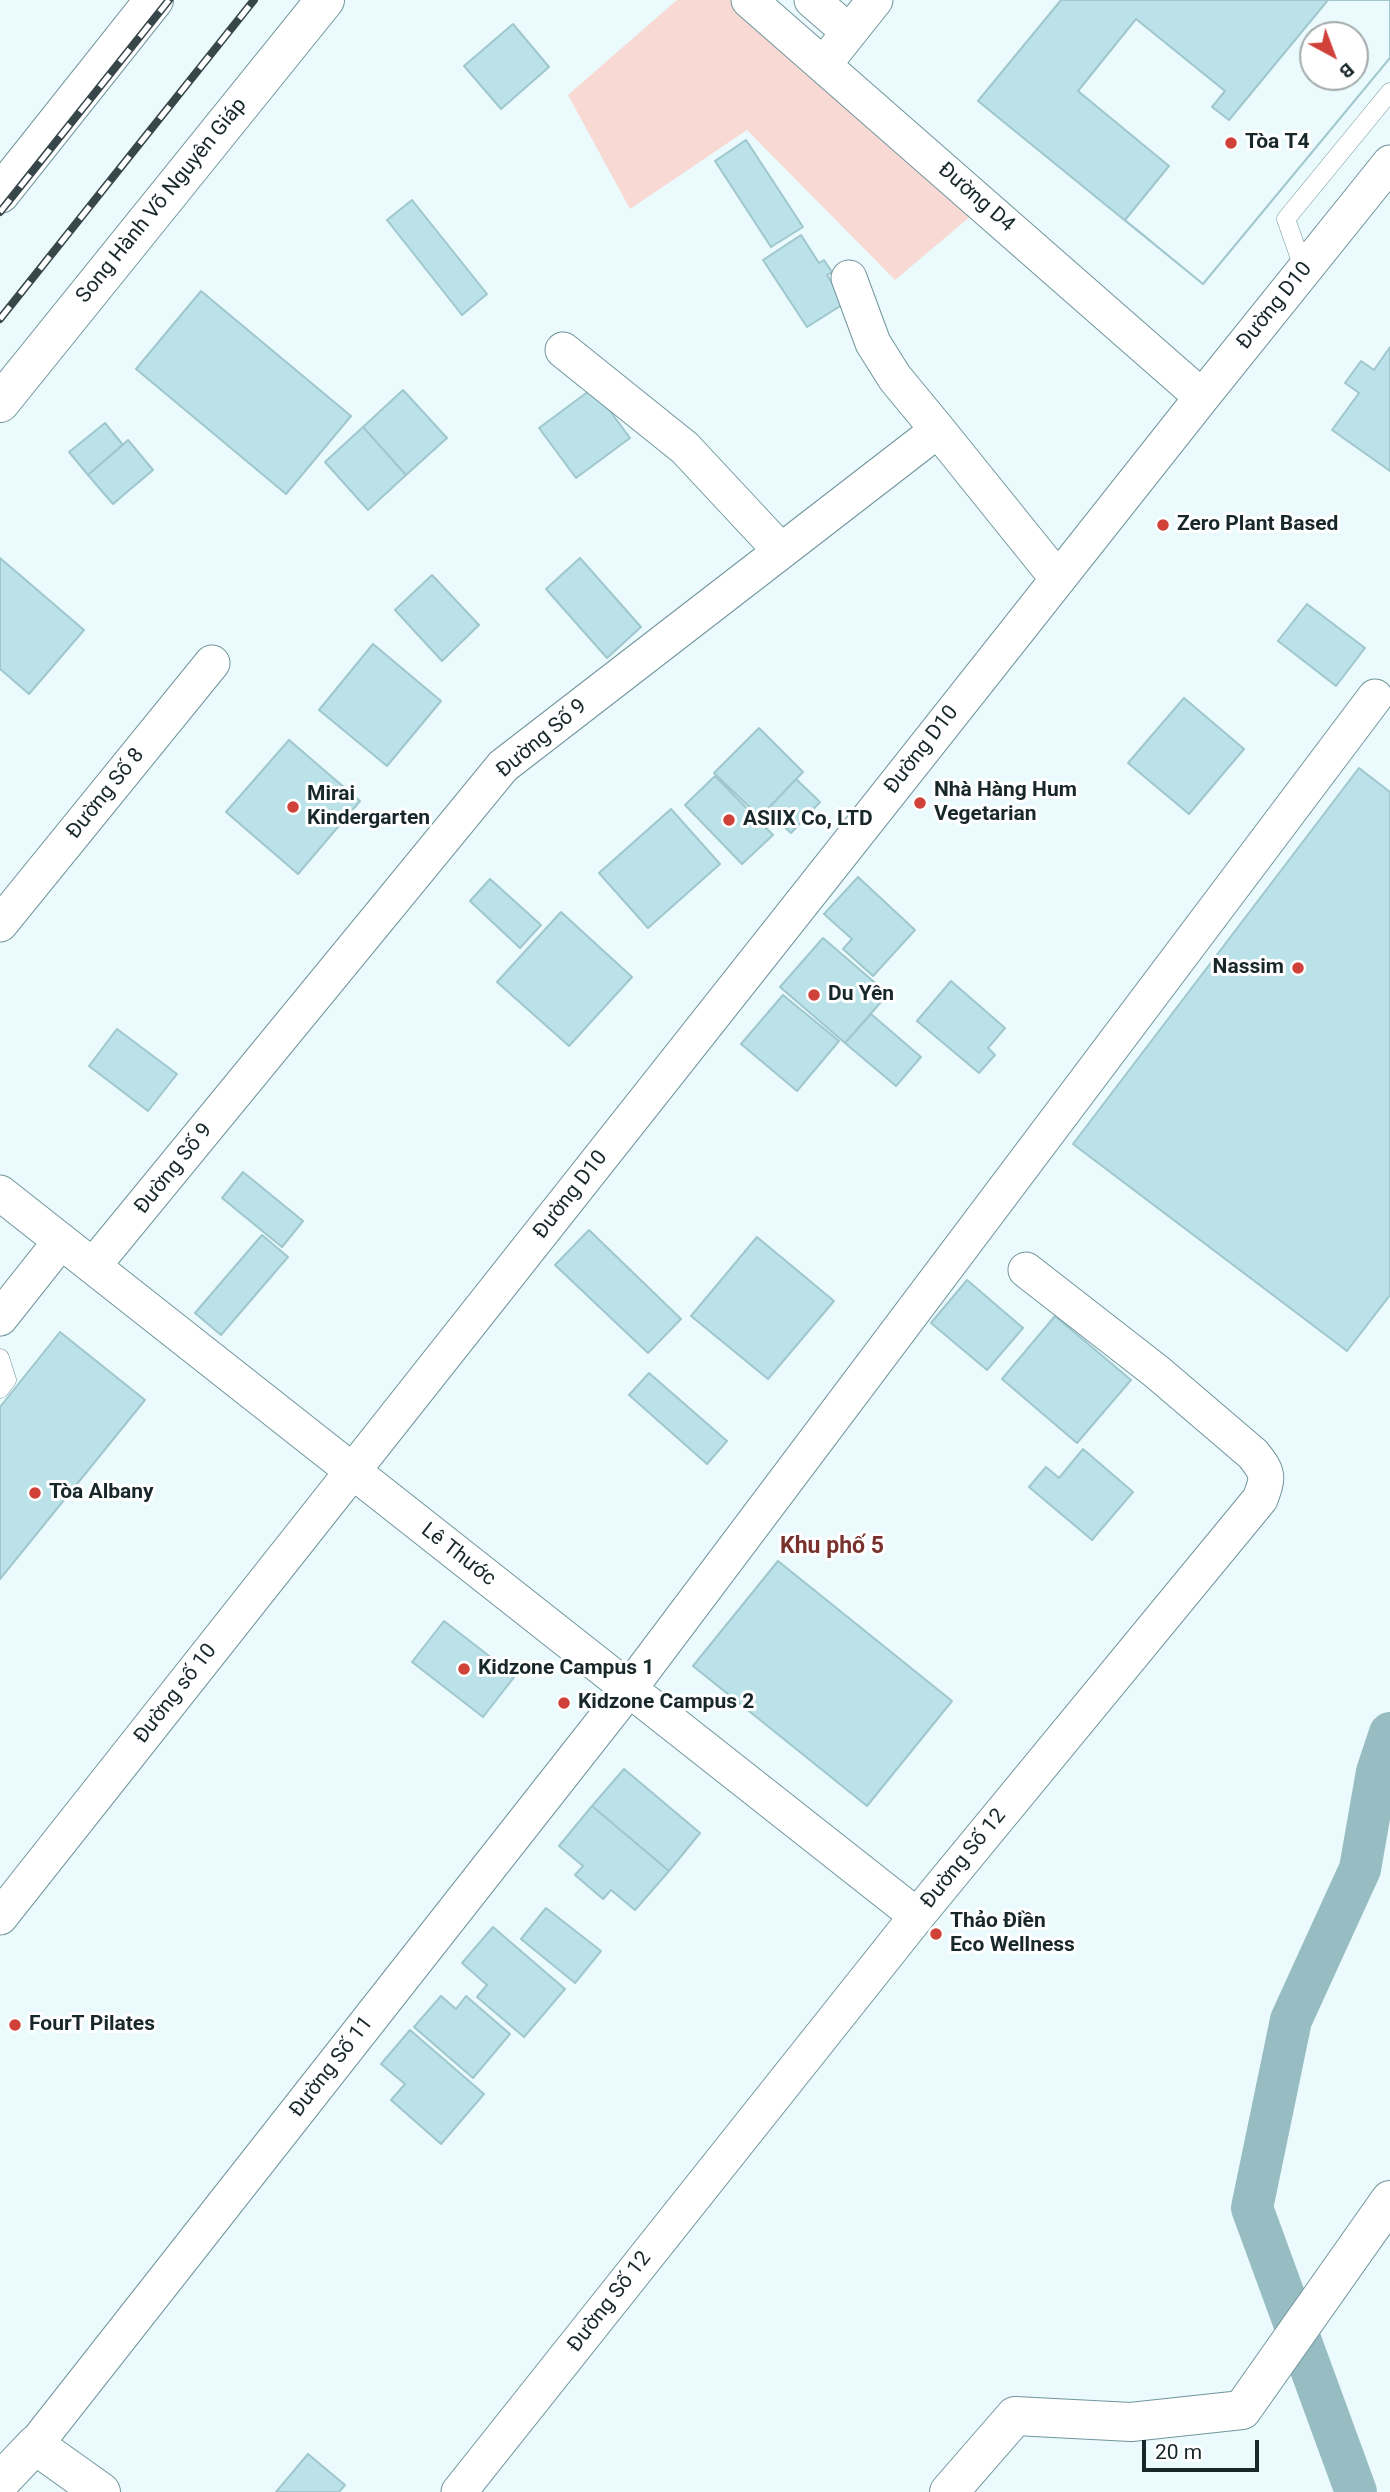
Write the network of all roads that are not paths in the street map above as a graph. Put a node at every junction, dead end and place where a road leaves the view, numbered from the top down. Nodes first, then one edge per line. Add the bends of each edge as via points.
1 (154, 0) edge
2 (324, 0) edge
3 (749, 0) edge
4 (812, 0) edge
5 (875, 0) edge
6 (849, 32) junction
7 (824, 64) junction
8 (1390, 92) edge
9 (1390, 163) edge
10 (0, 194) edge
11 (1304, 270) junction
12 (849, 278) dead end
13 (564, 350) dead end
14 (1202, 397) junction
15 (0, 403) edge
16 (938, 430) junction
17 (781, 551) junction
18 (1058, 579) junction
19 (212, 663) dead end
20 (1375, 697) dead end
21 (0, 924) edge
22 (0, 1193) edge
23 (61, 1241) junction
24 (93, 1266) junction
25 (1026, 1270) dead end
26 (0, 1318) edge
27 (0, 1358) edge
28 (0, 1389) edge
29 (352, 1471) junction
30 (629, 1689) junction
31 (917, 1916) junction
32 (0, 1917) edge
33 (1390, 2200) edge
34 (35, 2445) junction
35 (0, 2482) edge
36 (101, 2492) edge
37 (459, 2492) edge
38 (949, 2492) edge

1 - 10 main road
2 - 15 main road, Song Hành Võ Nguyên Giáp
3 - 7 street, Đường D4
4 - 6 street
5 - 6 street
6 - 7 street
7 - 14 street, Đường D4
8 - 11 lane via 1286,219
9 - 11 street, Đường D10
11 - 14 street, Đường D10
12 - 16 street via 873,343
13 - 17 street via 685,448
14 - 18 street, Đường D10
16 - 17 street, Đường Số 9
16 - 18 street
17 - 24 street, Đường Số 9 via 503,766
18 - 29 street, Đường D10
19 - 21 street, Đường Số 8
20 - 30 street, Đường Số 11
22 - 23 street, Lê Thước
23 - 24 street, Lê Thước
23 - 26 street
24 - 29 street, Lê Thước
25 - 31 street, Đường Số 12 via 1253,1454 1266,1470 1267,1482 1260,1499
27 - 28 lane via 7,1380
29 - 30 street, Lê Thước
29 - 32 street, Đường số 10
30 - 31 street, Lê Thước
30 - 34 street, Đường Số 11
31 - 37 street, Đường Số 12
33 - 38 main road via 1242,2410 1131,2422 1016,2416
34 - 35 main road
34 - 36 main road

